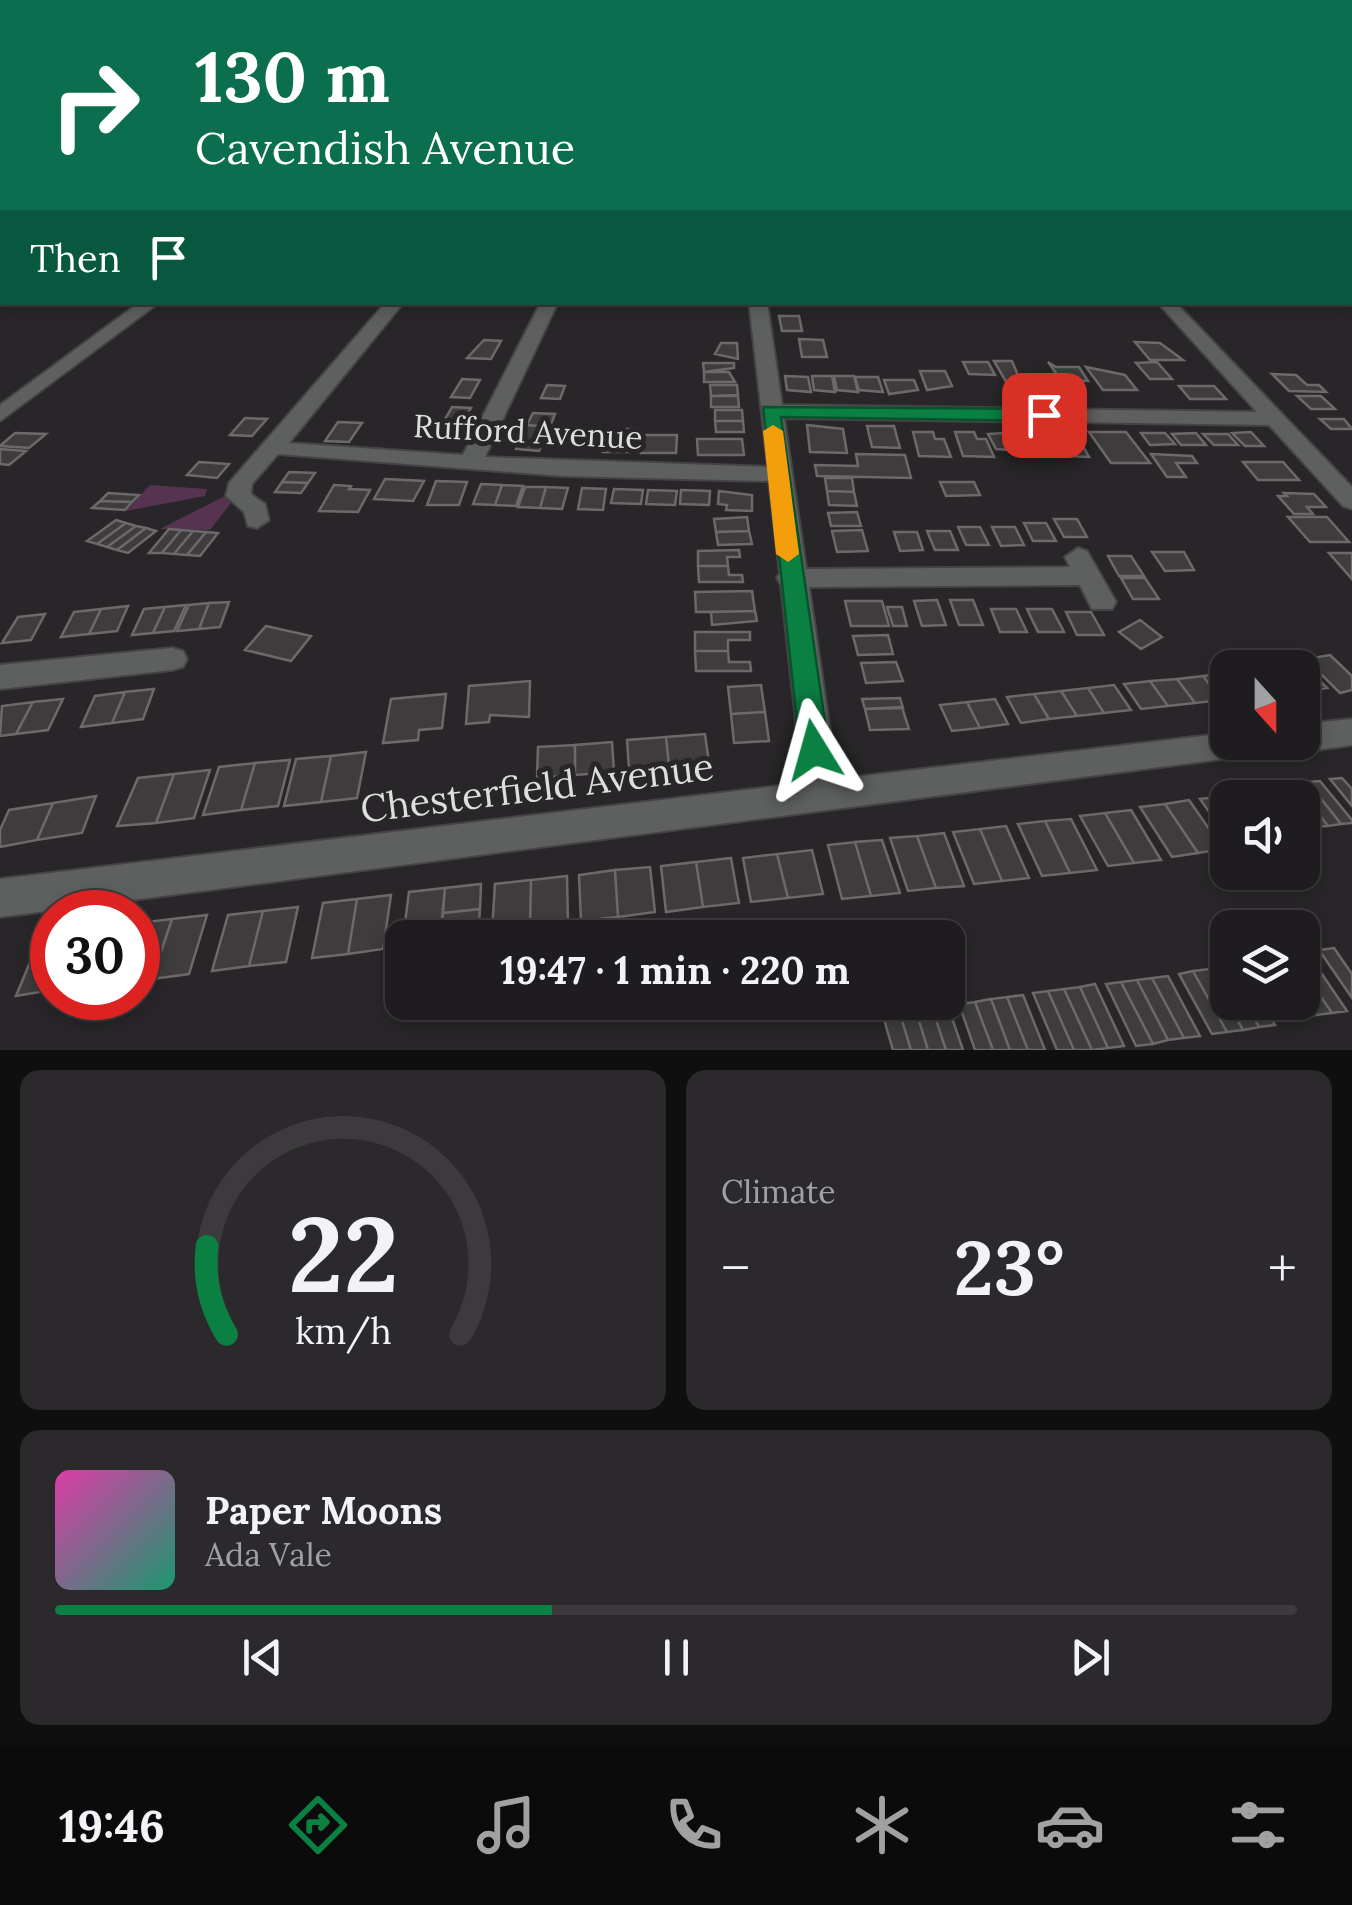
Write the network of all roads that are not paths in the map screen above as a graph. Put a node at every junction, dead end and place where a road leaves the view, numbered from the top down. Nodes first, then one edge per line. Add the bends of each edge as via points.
1 (148, 305) edge
2 (393, 305) edge
3 (548, 305) edge
4 (758, 305) edge
5 (1168, 305) edge
6 (770, 411) junction
7 (0, 415) edge
8 (1275, 419) junction
9 (275, 443) junction
10 (470, 462) junction
11 (780, 474) junction
12 (1352, 501) edge
13 (258, 520) dead end
14 (790, 578) junction
15 (1102, 602) dead end
16 (172, 659) dead end
17 (0, 677) edge
18 (1352, 732) edge
19 (1320, 736) edge
20 (1210, 749) edge
21 (822, 796) junction
22 (0, 898) edge

1 - 7 street
2 - 9 street
3 - 10 street
4 - 6 street
5 - 8 street
6 - 8 street
6 - 11 street
8 - 12 street
9 - 10 street, Rufford Avenue via 283,449
9 - 13 street via 238,488
10 - 11 street, Rufford Avenue
11 - 14 street
14 - 15 street via 1083,567
14 - 21 street
16 - 17 street
18 - 19 street
20 - 21 street, Chesterfield Avenue
21 - 22 street, Chesterfield Avenue

